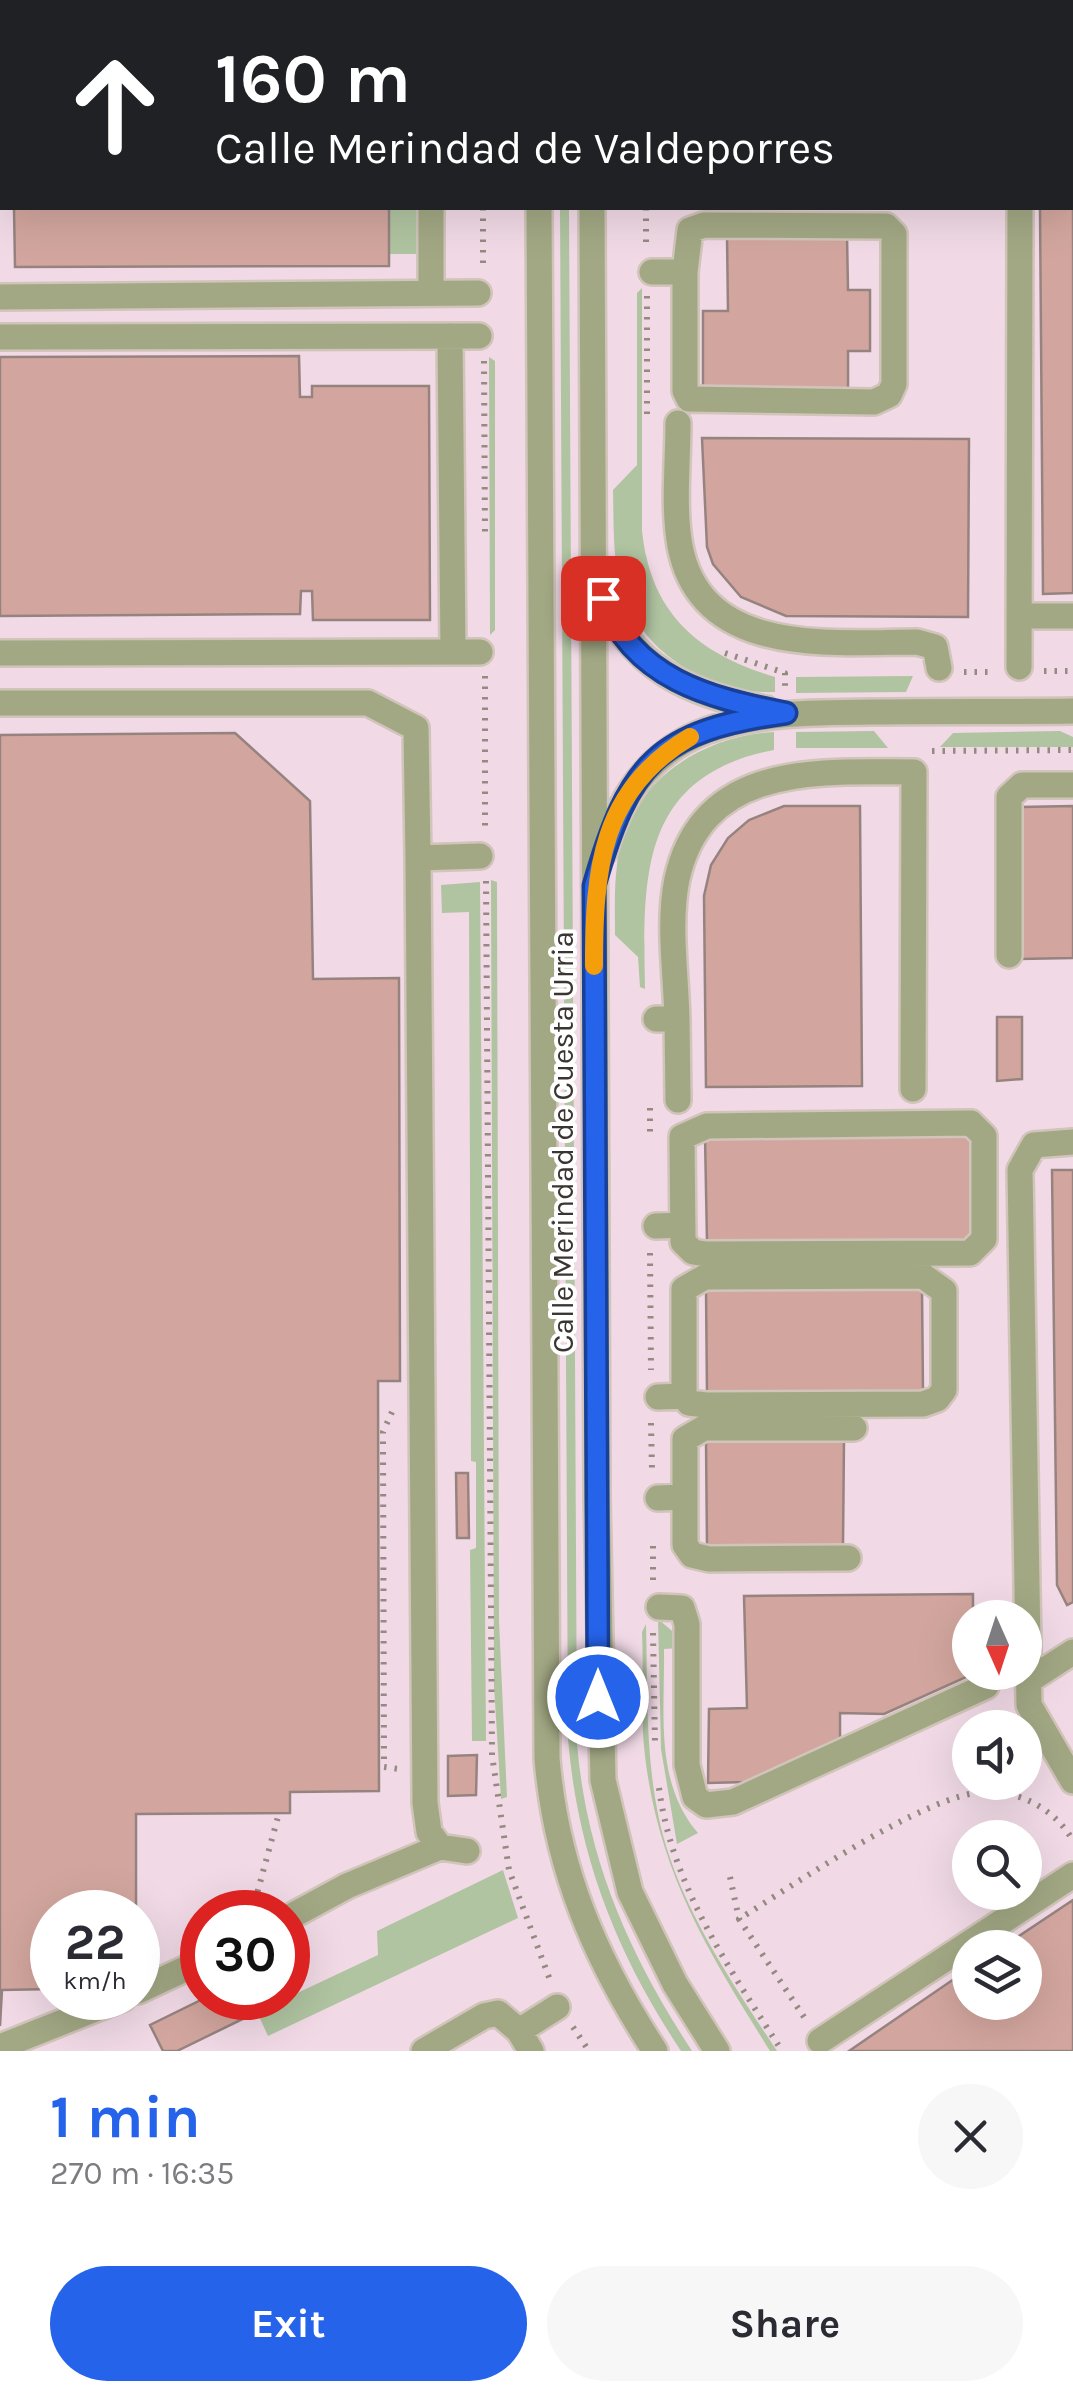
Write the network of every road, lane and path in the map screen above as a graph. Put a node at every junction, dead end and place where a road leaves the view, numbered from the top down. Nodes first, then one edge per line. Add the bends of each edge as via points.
1 (431, 210) edge
2 (483, 210) edge
3 (539, 210) edge
4 (592, 210) edge
5 (1020, 210) edge
6 (652, 272) dead end
7 (685, 272) junction
8 (481, 286) joint
9 (432, 292) junction
10 (0, 297) edge
11 (450, 336) junction
12 (0, 337) edge
13 (482, 343) joint
14 (678, 423) dead end
15 (485, 554) dead end
16 (594, 574) junction
17 (1019, 616) junction
18 (1073, 616) edge
19 (453, 652) junction
20 (0, 653) edge
21 (482, 658) joint
22 (1019, 667) dead end
23 (939, 668) dead end
24 (0, 702) edge
25 (1073, 711) edge
26 (786, 713) junction
27 (1073, 785) edge
28 (484, 854) junction
29 (418, 858) junction
30 (594, 886) junction
31 (1009, 956) dead end
32 (914, 1089) dead end
33 (678, 1100) dead end
34 (1073, 1142) edge
35 (656, 1226) dead end
36 (683, 1226) junction
37 (672, 1396) joint
38 (854, 1428) dead end
39 (848, 1558) dead end
40 (1027, 1600) edge
41 (658, 1606) dead end
42 (1073, 1652) edge
43 (1042, 1672) edge
44 (977, 1690) edge
45 (1028, 1690) edge
46 (1073, 1781) edge
47 (279, 1813) dead end
48 (1073, 1841) edge
49 (440, 1847) junction
50 (467, 1851) dead end
51 (1073, 1875) edge
52 (730, 1877) dead end
53 (258, 1890) edge
54 (310, 1906) edge
55 (739, 1919) junction
56 (560, 2005) junction
57 (67, 2020) edge
58 (525, 2041) edge
59 (820, 2041) edge
60 (0, 2047) edge
61 (424, 2051) edge
62 (588, 2051) edge
63 (655, 2051) edge
64 (717, 2051) edge

1 - 9 street
2 - 8 path
3 - 63 street, Calle Merindad de Cuesta Urria via 547,1758 551,1808 585,1928
4 - 16 street, Calle Merindad de Cuesta Urria
5 - 17 street
6 - 7 street
7 - 7 street via 689,399 874,402 889,395 894,234 886,226 704,225 690,230
8 - 9 street
9 - 10 street
11 - 12 street
11 - 13 street
11 - 19 street
13 - 15 path
14 - 23 street via 680,543 705,600 745,628 790,642 917,642 935,648
16 - 26 street via 612,622 656,670 709,698
16 - 30 street, Calle Merindad de Cuesta Urria
17 - 18 street
17 - 22 street
19 - 20 street
19 - 21 street
21 - 28 path
24 - 29 street via 368,703 416,728
25 - 26 street
26 - 30 street via 699,732 651,764 614,816
27 - 31 street via 1022,786 1009,797
28 - 29 street
28 - 56 path via 492,1755 509,1870
29 - 49 street via 425,1803
30 - 64 street, Calle Merindad de Cuesta Urria via 603,1780 630,1892 674,1984
32 - 33 street via 914,764 799,772 731,796 705,823 678,878 666,1019
34 - 40 street via 1034,1145 1020,1170
35 - 36 street
36 - 36 street via 682,1137 707,1126 972,1123 984,1136 984,1239 970,1254 706,1254 684,1242
37 - 37 street via 684,1289 691,1282 923,1276 944,1291 944,1390 937,1400 706,1405
38 - 39 street via 690,1433 671,1497 686,1544 700,1558
41 - 44 street via 682,1608 687,1624 687,1765 694,1797 706,1805 733,1802
42 - 43 street
45 - 46 street via 1037,1726
47 - 53 path
48 - 55 path via 1048,1810 983,1792 934,1805
49 - 50 street
49 - 54 street
51 - 59 street
52 - 55 path
55 - 59 path
56 - 58 street
56 - 62 path
57 - 60 street
58 - 61 street via 498,2013

